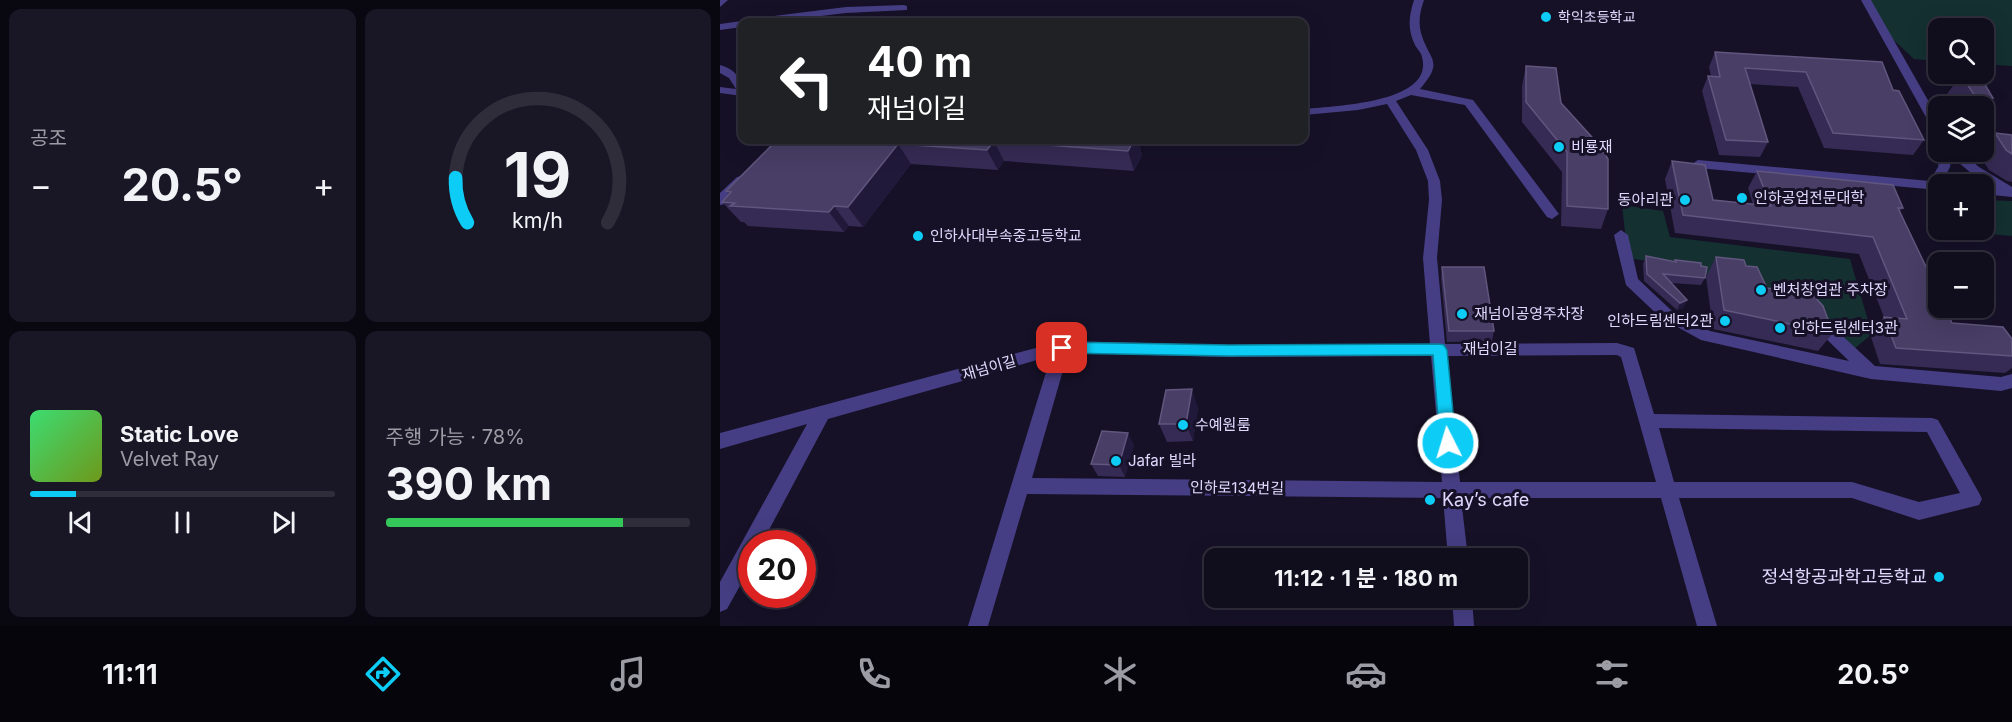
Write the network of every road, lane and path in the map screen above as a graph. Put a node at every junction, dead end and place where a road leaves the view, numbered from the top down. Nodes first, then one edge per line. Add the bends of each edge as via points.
1 (723, 0) edge
2 (1419, 0) edge
3 (1866, 0) edge
4 (720, 4) edge
5 (783, 18) edge
6 (896, 18) edge
7 (738, 25) edge
8 (720, 27) edge
9 (720, 68) edge
10 (738, 85) edge
11 (721, 91) edge
12 (1410, 91) junction
13 (738, 92) edge
14 (1391, 102) junction
15 (1470, 102) junction
16 (1928, 110) edge
17 (1308, 112) edge
18 (1966, 162) edge
19 (1698, 164) edge
20 (752, 170) edge
21 (1928, 185) edge
22 (1994, 191) edge
23 (2012, 193) edge
24 (720, 201) edge
25 (1621, 234) dead end
26 (1808, 313) edge
27 (1062, 348) junction
28 (1439, 350) junction
29 (1871, 372) junction
30 (2012, 381) edge
31 (821, 415) junction
32 (1648, 421) junction
33 (720, 441) edge
34 (1022, 486) junction
35 (1452, 490) junction
36 (1668, 490) junction
37 (759, 530) edge
38 (1457, 548) edge
39 (738, 569) edge
40 (720, 602) edge
41 (1463, 608) edge
42 (978, 626) edge
43 (1464, 626) edge
44 (1707, 626) edge

1 - 4 lane
2 - 12 lane via 1414,33 1429,61 1427,73
3 - 16 lane
5 - 6 lane via 846,10 904,9
7 - 8 lane
9 - 10 lane via 733,76
11 - 13 lane
12 - 14 lane
12 - 15 lane
14 - 17 lane
14 - 28 lane via 1421,148 1434,182 1436,201 1430,256
15 - 15 lane via 1513,160 1552,214 1483,121
18 - 23 lane
19 - 21 lane
20 - 24 lane
22 - 23 lane
25 - 29 lane via 1631,281 1666,315 1706,336
26 - 29 lane
27 - 28 lane, 재넘이길
27 - 31 lane, 재넘이길
27 - 34 lane
28 - 32 lane, 재넘이길 via 1628,352
28 - 35 lane
29 - 30 lane via 2001,384
31 - 33 lane, 재넘이길
31 - 37 lane
32 - 36 lane, 재넘이길
32 - 36 lane via 1932,425 1973,500 1919,511 1852,490
34 - 35 lane, 인하로134번길
34 - 42 lane
35 - 36 lane, 인하로134번길
35 - 38 lane
36 - 44 lane, 재넘이길
39 - 40 lane
41 - 43 lane

